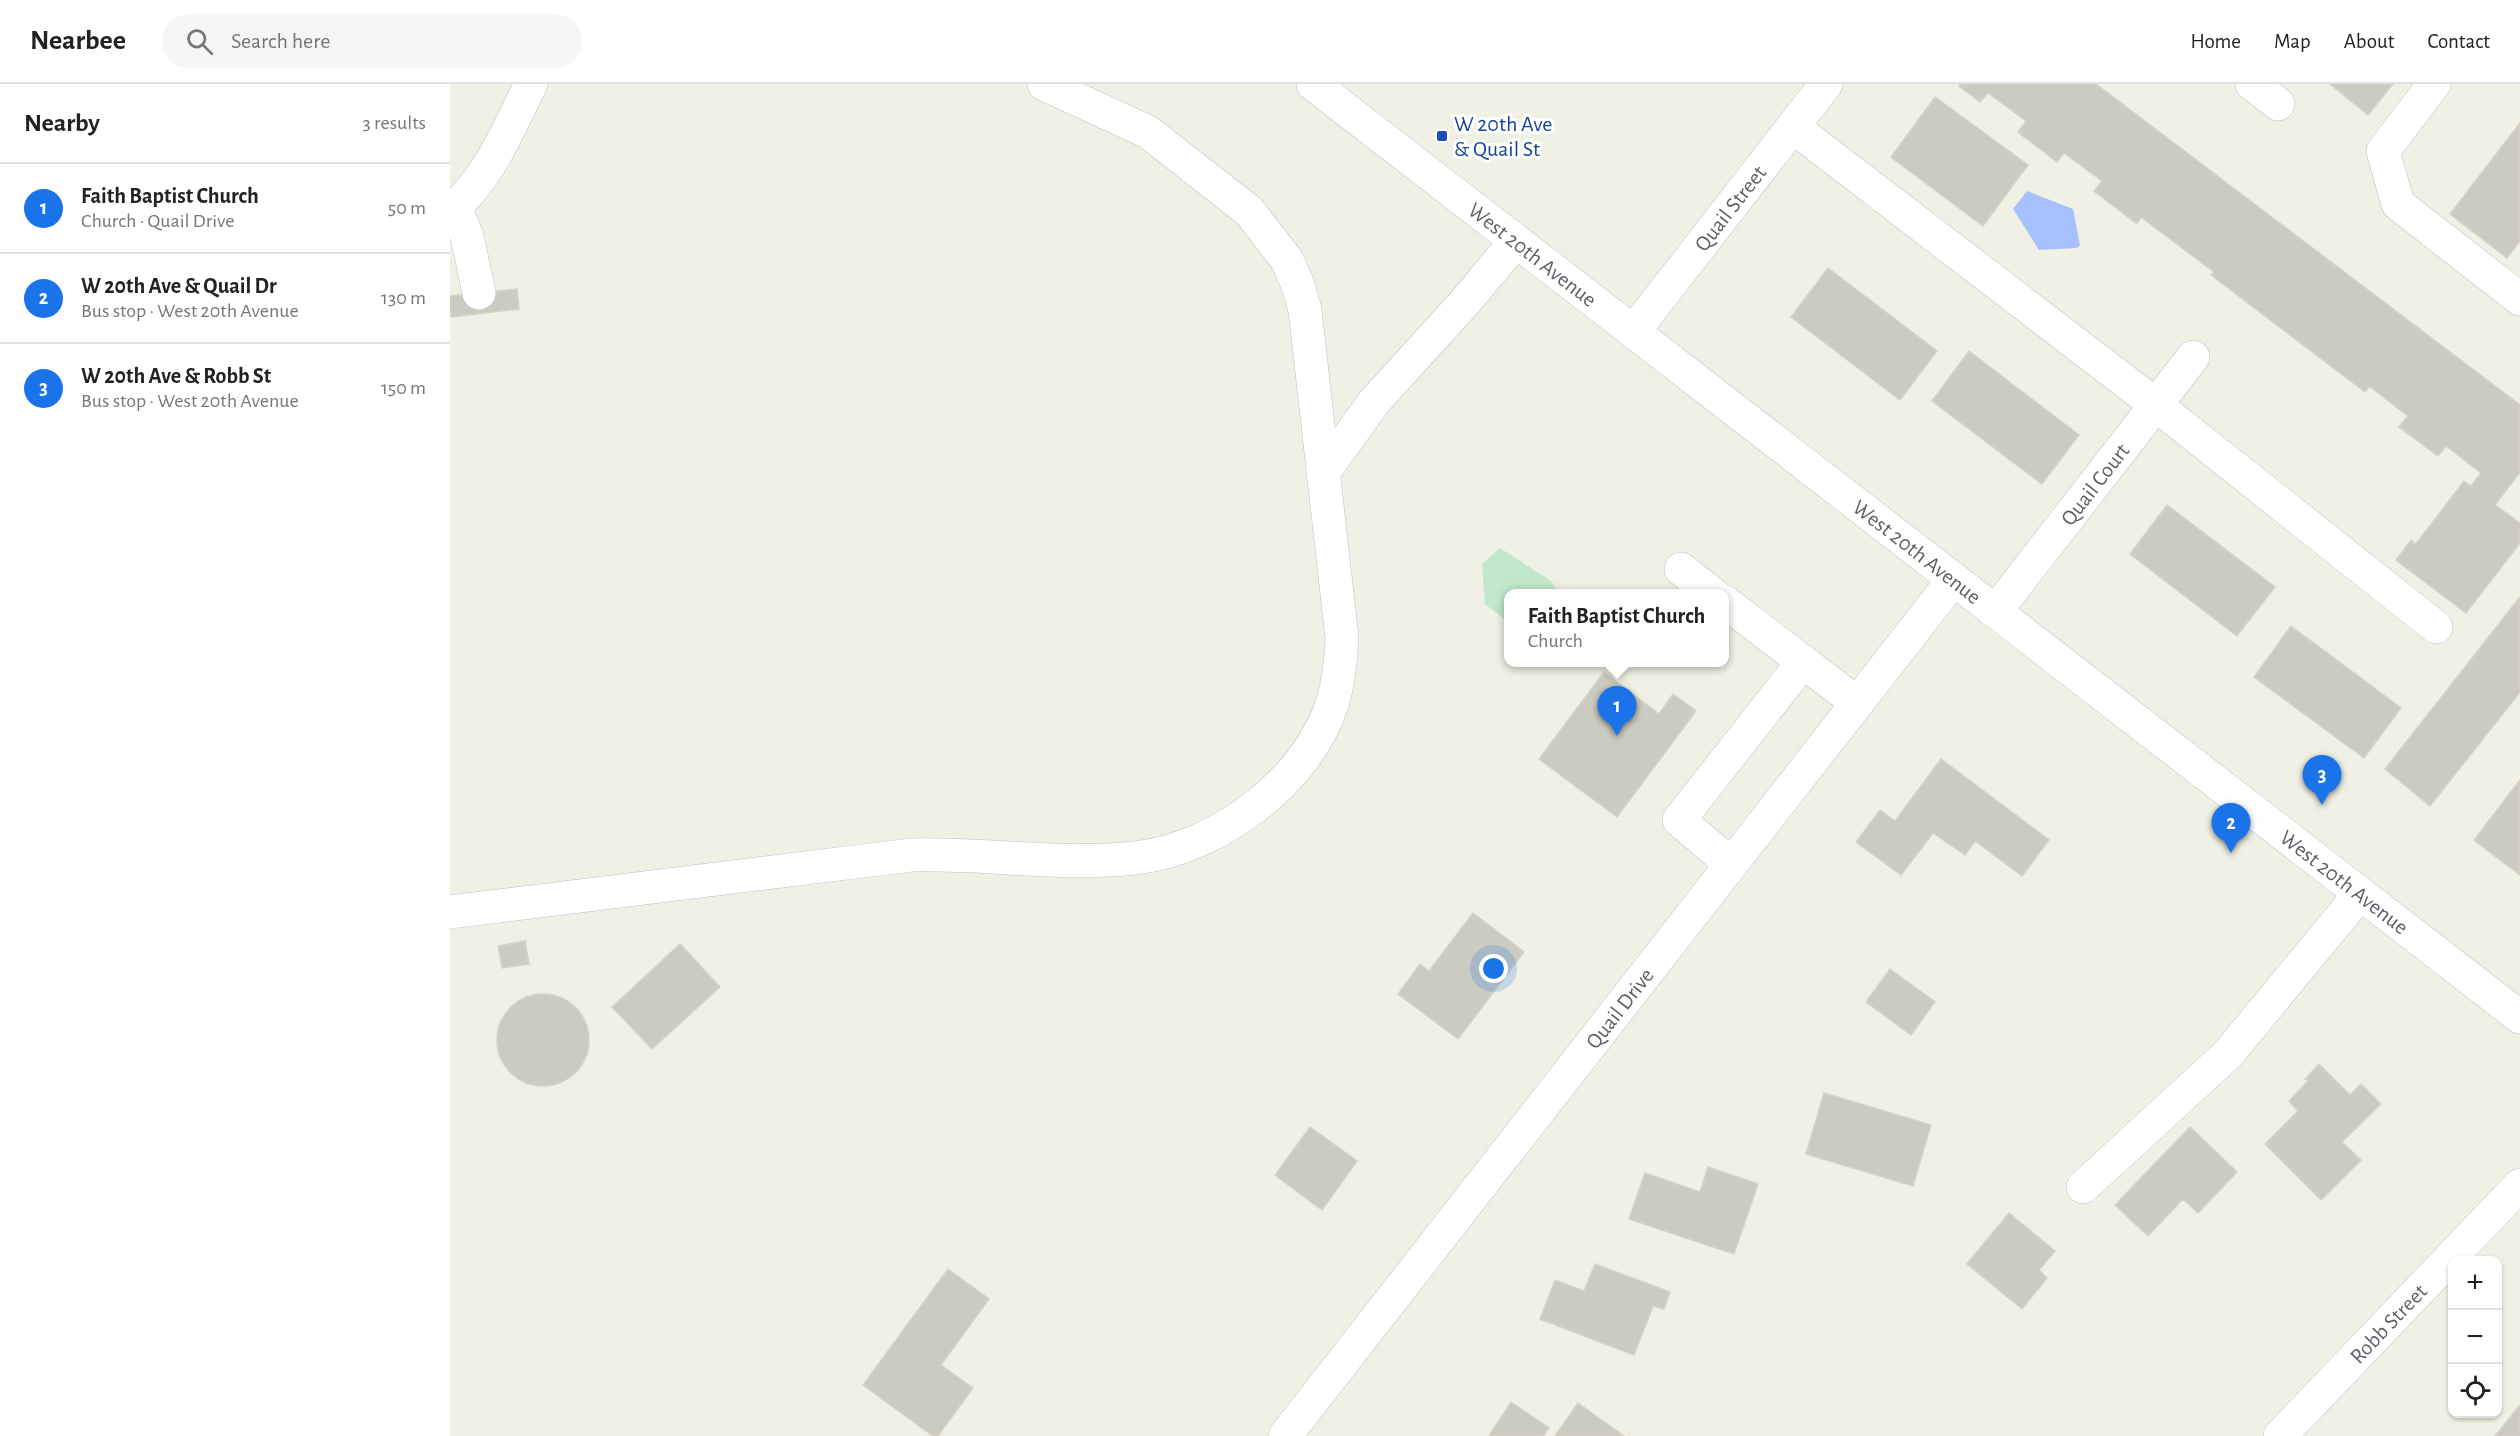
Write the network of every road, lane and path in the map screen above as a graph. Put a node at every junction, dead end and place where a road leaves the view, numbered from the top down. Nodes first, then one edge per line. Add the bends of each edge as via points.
1 (531, 84) edge
2 (1044, 84) edge
3 (1313, 84) edge
4 (1826, 84) edge
5 (2252, 84) edge
6 (2434, 84) edge
7 (2278, 104) dead end
8 (1793, 127) junction
9 (453, 209) edge
10 (1516, 241) junction
11 (479, 293) dead end
12 (2520, 299) edge
13 (1634, 331) junction
14 (2193, 357) dead end
15 (2156, 405) junction
16 (1323, 473) junction
17 (1682, 569) dead end
18 (1954, 579) junction
19 (1707, 589) edge
20 (1729, 605) edge
21 (1995, 612) junction
22 (2436, 627) dead end
23 (1803, 662) junction
24 (1857, 703) junction
25 (1731, 864) junction
26 (2360, 894) junction
27 (450, 912) edge
28 (2519, 1014) edge
29 (2520, 1185) edge
30 (2083, 1187) dead end
31 (1285, 1436) edge
32 (2280, 1436) edge

1 - 9 street via 484,174
2 - 16 street via 1148,132 1249,211 1268,232 1287,260 1305,310
3 - 10 street, West 20th Avenue
4 - 8 street, Quail Street
5 - 7 street
6 - 12 street via 2382,151 2398,204
8 - 13 street, Quail Street
8 - 15 street
9 - 11 street via 466,236
10 - 13 street, West 20th Avenue
10 - 16 street via 1374,402
13 - 18 street, West 20th Avenue
14 - 15 street, Quail Court
15 - 21 street, Quail Court
15 - 22 street
16 - 27 street via 1342,638 1333,702 1321,729 1280,786 1254,809 1220,829 1177,848 1137,858 1083,861 911,855
17 - 19 street
18 - 21 street, West 20th Avenue
18 - 24 street, Quail Drive
20 - 23 street
21 - 26 street, West 20th Avenue
23 - 24 street
23 - 25 street via 1679,820
24 - 25 street, Quail Drive
25 - 31 street, Quail Drive
26 - 28 street, West 20th Avenue
26 - 30 street via 2228,1054
29 - 32 street, Robb Street

